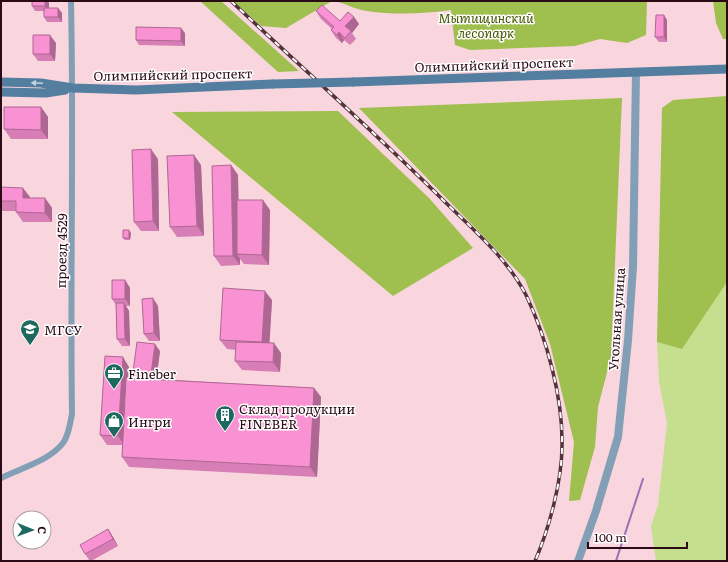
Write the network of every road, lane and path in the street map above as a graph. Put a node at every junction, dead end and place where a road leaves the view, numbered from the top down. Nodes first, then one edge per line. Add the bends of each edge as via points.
1 (71, 1) edge
2 (727, 69) edge
3 (636, 72) junction
4 (1, 82) edge
5 (73, 88) junction
6 (1, 92) edge
7 (1, 478) edge
8 (578, 561) edge

1 - 5 street, проезд 4529
2 - 3 main road, Олимпийский проспект
3 - 5 main road, Олимпийский проспект, bridge via 169,90
3 - 8 street, Угольная улица via 632,267 628,340 618,437
5 -> 4 main road, Олимпийский проспект via 41,83
5 - 6 main road, Олимпийский проспект via 46,93
5 - 7 street, проезд 4529 via 72,414 64,443 52,454

